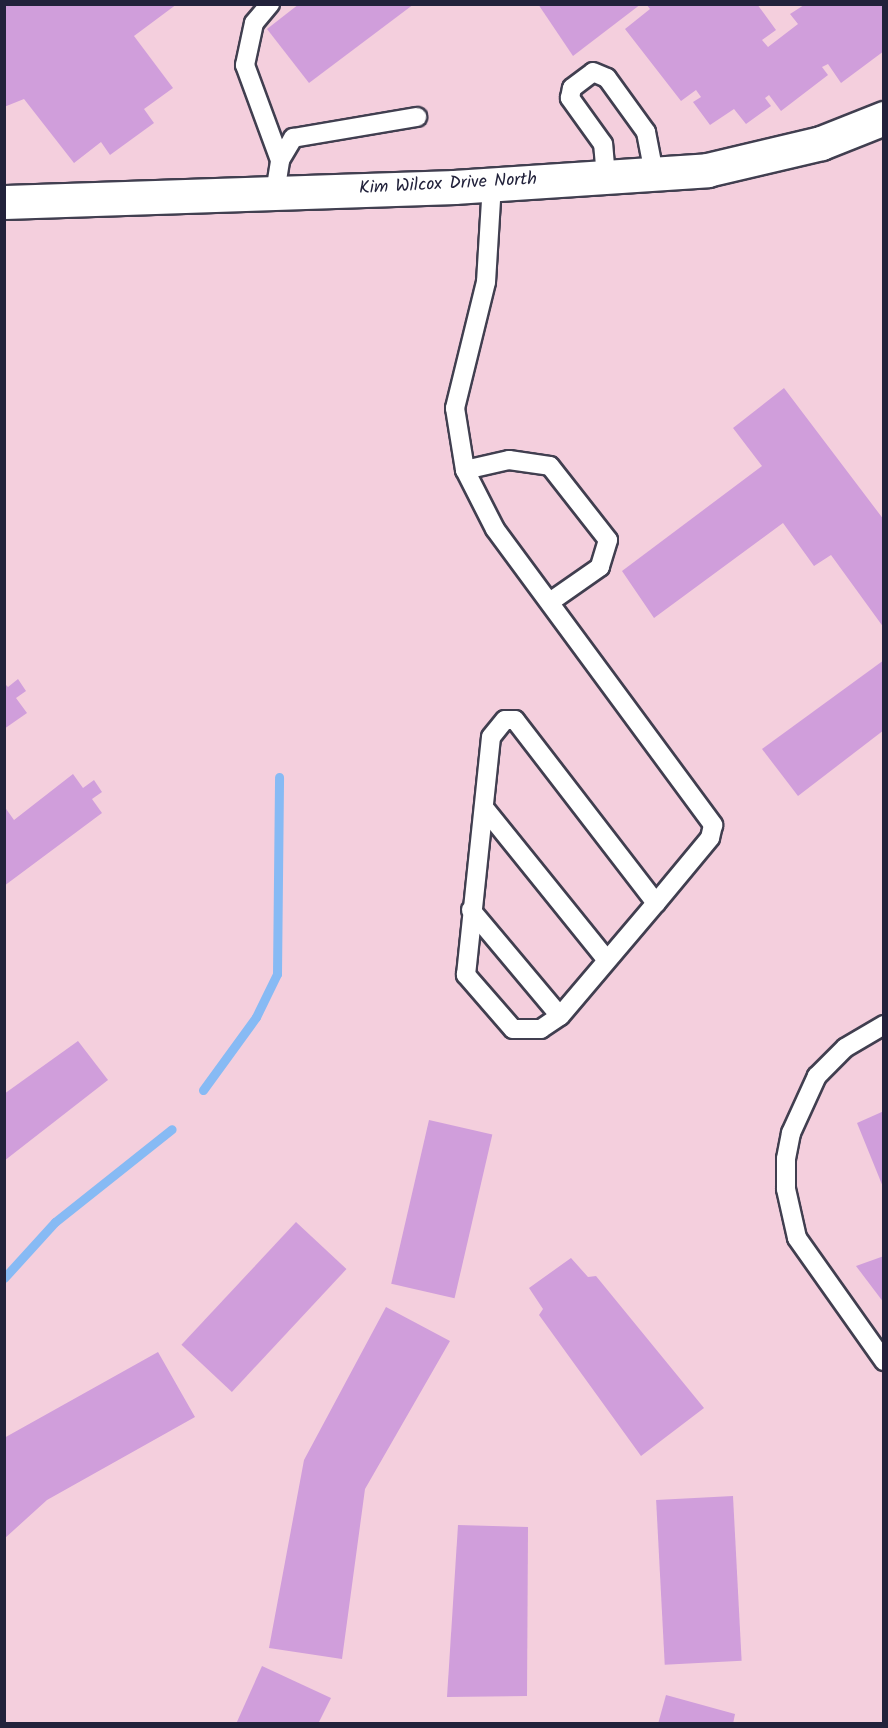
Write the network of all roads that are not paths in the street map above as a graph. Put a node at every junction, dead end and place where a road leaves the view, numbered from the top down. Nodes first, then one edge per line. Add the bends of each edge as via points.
1 (270, 4) edge
2 (417, 117) dead end
3 (884, 118) edge
4 (280, 160) junction
5 (654, 173) junction
6 (606, 177) junction
7 (492, 184) junction
8 (275, 193) junction
9 (4, 202) edge
10 (465, 470) junction
11 (550, 602) junction
12 (485, 809) junction
13 (656, 903) junction
14 (471, 910) junction
15 (607, 960) junction
16 (560, 1016) junction
17 (884, 1025) edge
18 (884, 1361) edge

1 - 4 lane via 254,23 245,65
2 - 4 lane via 293,138
3 - 5 street, Kim Wilcox Drive North via 758,160
4 - 8 lane
5 - 6 street, Kim Wilcox Drive North
5 - 6 lane via 646,132 607,78 593,72 572,88 570,98 603,144
6 - 7 street, Kim Wilcox Drive North
7 - 8 street, Kim Wilcox Drive North
7 - 10 lane via 486,282 455,408
8 - 9 street, Kim Wilcox Drive North
10 - 11 lane via 495,529
10 - 11 lane via 509,460 550,466 608,540 600,567
11 - 13 lane via 710,814 710,838
12 - 13 lane via 491,737 496,725 515,720
12 - 14 lane
12 - 15 lane
13 - 15 lane
14 - 16 lane
14 - 16 lane via 466,975 492,1007 513,1029 526,1031 541,1029
15 - 16 lane
17 - 18 lane via 845,1048 817,1076 791,1133 786,1179 797,1238

